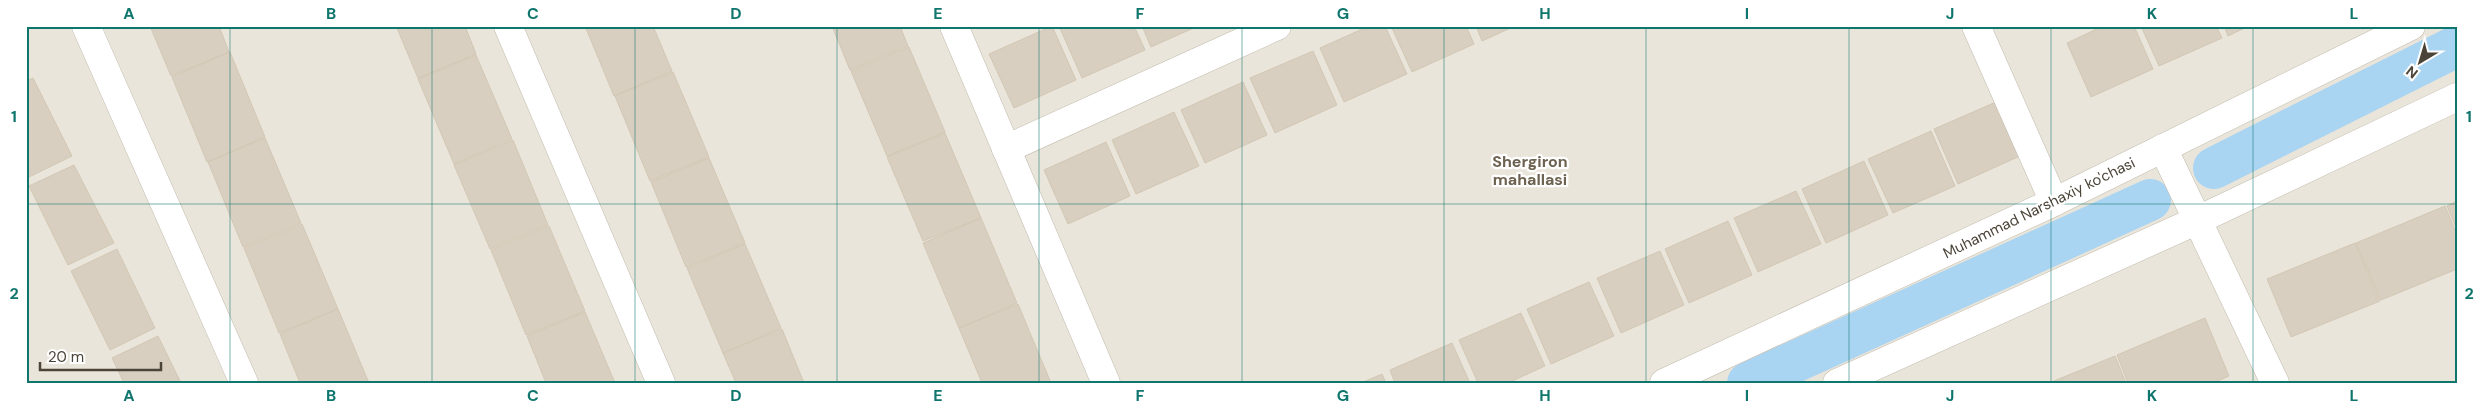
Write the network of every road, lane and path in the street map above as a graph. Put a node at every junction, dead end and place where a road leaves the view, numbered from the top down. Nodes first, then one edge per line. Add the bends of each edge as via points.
1 (86, 26) edge
2 (508, 26) edge
3 (954, 26) edge
4 (1277, 26) edge
5 (1976, 26) edge
6 (2411, 26) edge
7 (2457, 97) edge
8 (2163, 148) junction
9 (1006, 149) junction
10 (2054, 202) junction
11 (2198, 220) junction
12 (244, 383) edge
13 (661, 383) edge
14 (1106, 383) edge
15 (1664, 383) edge
16 (1837, 383) edge
17 (2275, 383) edge

1 - 12 street
2 - 13 street
3 - 9 street
4 - 9 street
5 - 10 street
6 - 8 street, Muhammad Narshaxiy ko'chasi
7 - 11 street
8 - 10 street, Muhammad Narshaxiy ko'chasi
8 - 11 street
9 - 14 street
10 - 15 street, Muhammad Narshaxiy ko'chasi
11 - 16 street
11 - 17 street

